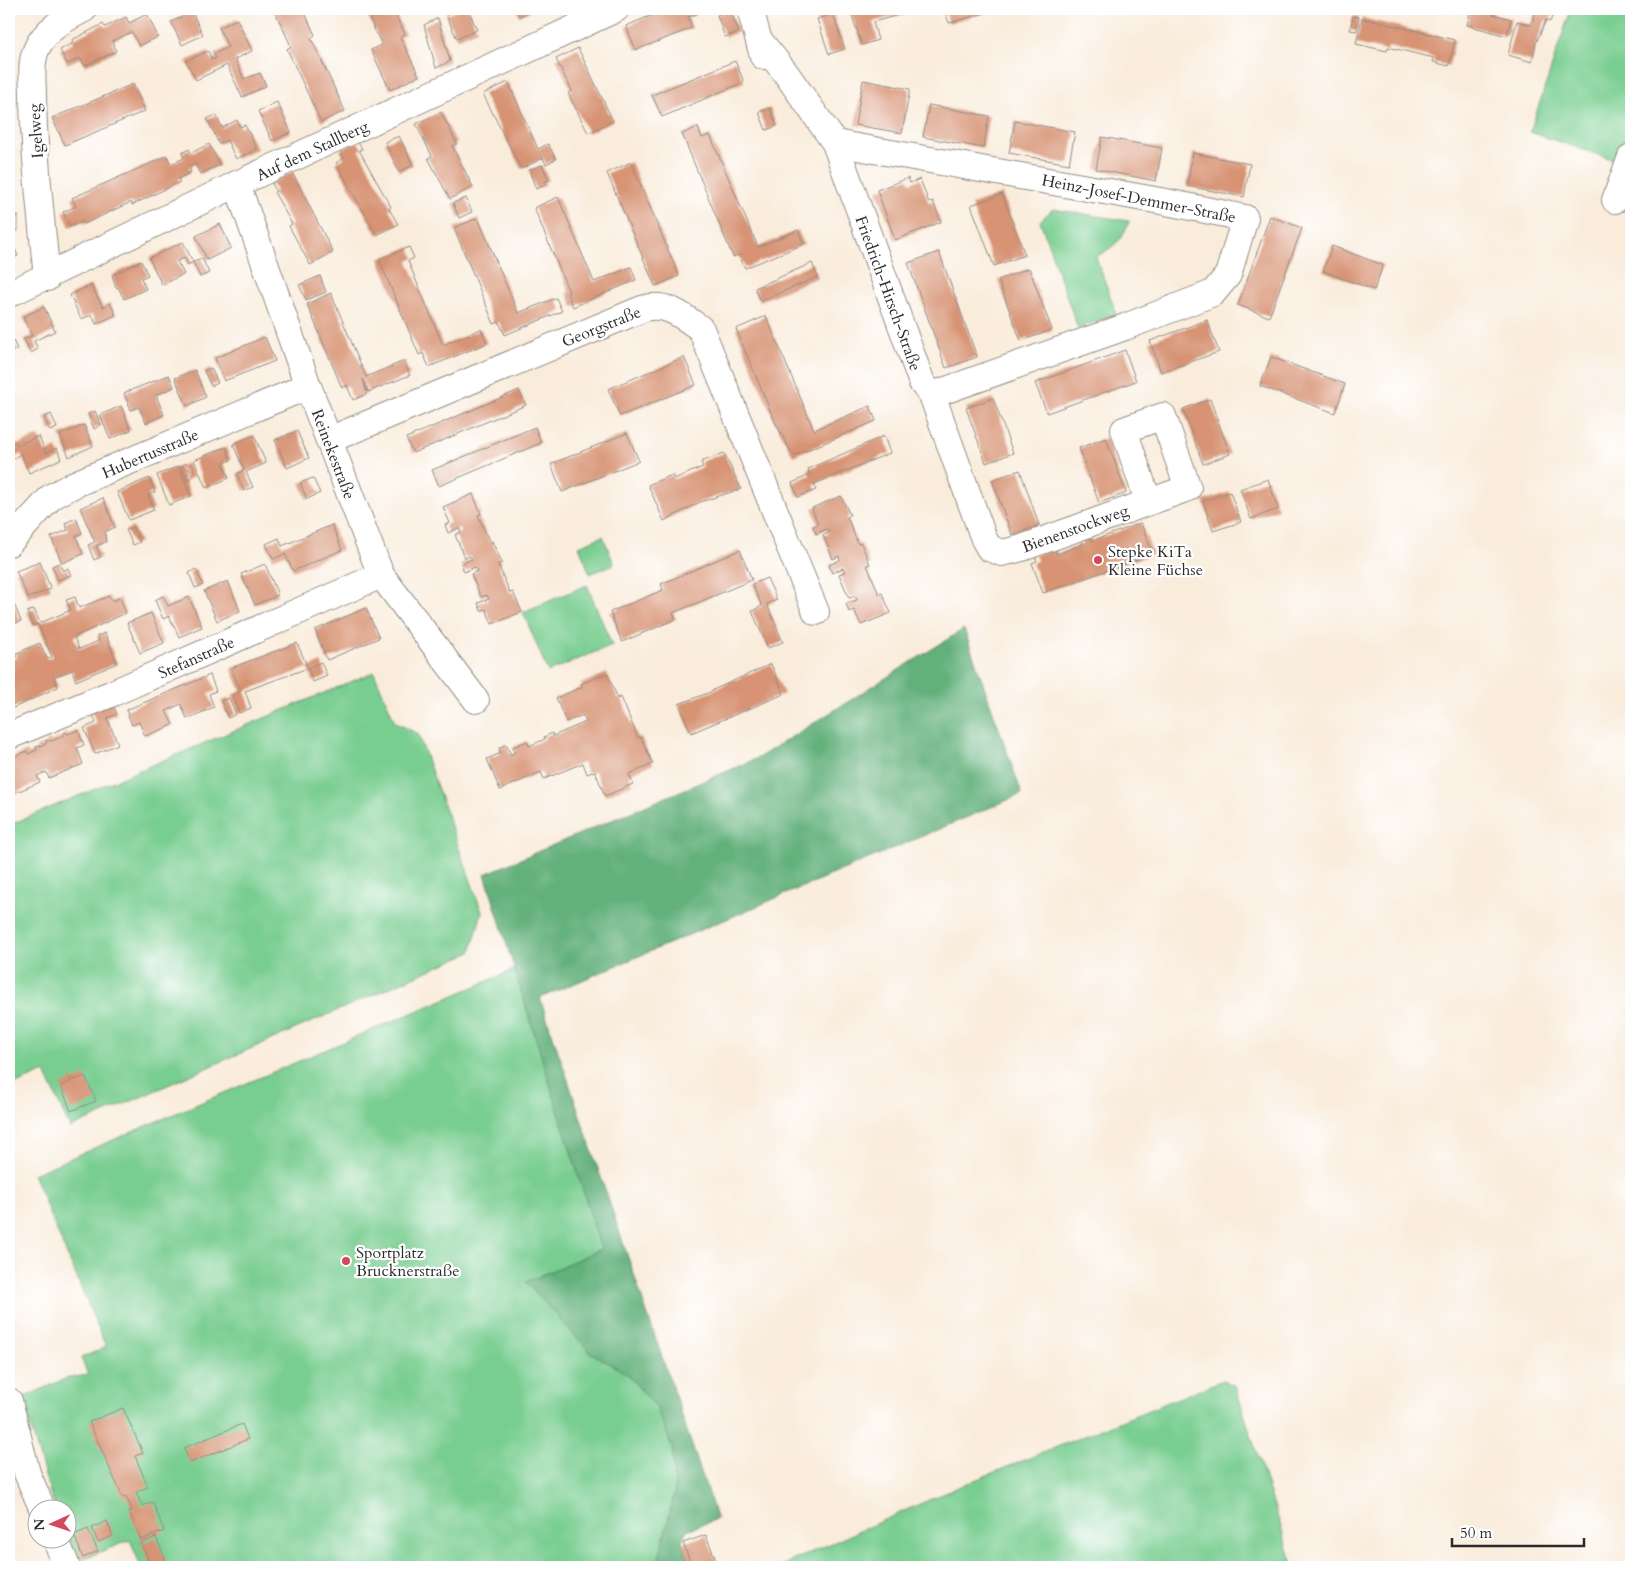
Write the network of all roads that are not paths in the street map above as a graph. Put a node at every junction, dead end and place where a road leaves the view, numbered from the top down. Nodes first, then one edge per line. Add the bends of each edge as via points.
1 (84, 9) edge
2 (616, 9) edge
3 (750, 9) edge
4 (758, 40) junction
5 (770, 80) dead end
6 (835, 143) junction
7 (1631, 157) edge
8 (237, 184) junction
9 (1615, 200) dead end
10 (47, 278) junction
11 (9, 294) edge
12 (308, 386) junction
13 (932, 395) junction
14 (328, 440) junction
15 (1148, 501) dead end
16 (9, 543) edge
17 (1002, 553) joint
18 (381, 575) junction
19 (816, 612) dead end
20 (476, 700) dead end
21 (9, 736) edge
22 (9, 1402) edge
23 (38, 1498) edge
24 (59, 1548) edge
25 (67, 1567) edge

1 - 10 street, Igelweg via 46,34 32,60 33,120
2 - 8 street, Auf dem Stallberg
3 - 4 street, Friedrich-Hirsch-Straße
4 - 5 street, Friedrich-Hirsch-Straße
4 - 6 street, Friedrich-Hirsch-Straße
6 - 13 street, Friedrich-Hirsch-Straße via 922,383
6 - 13 street, Heinz-Josef-Demmer-Straße via 1245,218 1228,275 1213,293
7 - 9 street
8 - 10 street, Auf dem Stallberg
8 - 12 street, Reinekestraße
10 - 11 street, Auf dem Stallberg
12 - 14 street, Reinekestraße
12 - 16 street, Hubertusstraße via 51,497
13 - 17 street, Friedrich-Hirsch-Straße via 984,539 989,548
14 - 18 street, Reinekestraße
14 - 19 street, Georgstraße via 642,309 651,306 675,310 700,329
15 - 17 street, Bienenstockweg
18 - 20 street, Reinekestraße
18 - 21 street, Stefanstraße via 113,694
22 - 23 street via 27,1473
24 - 25 street

